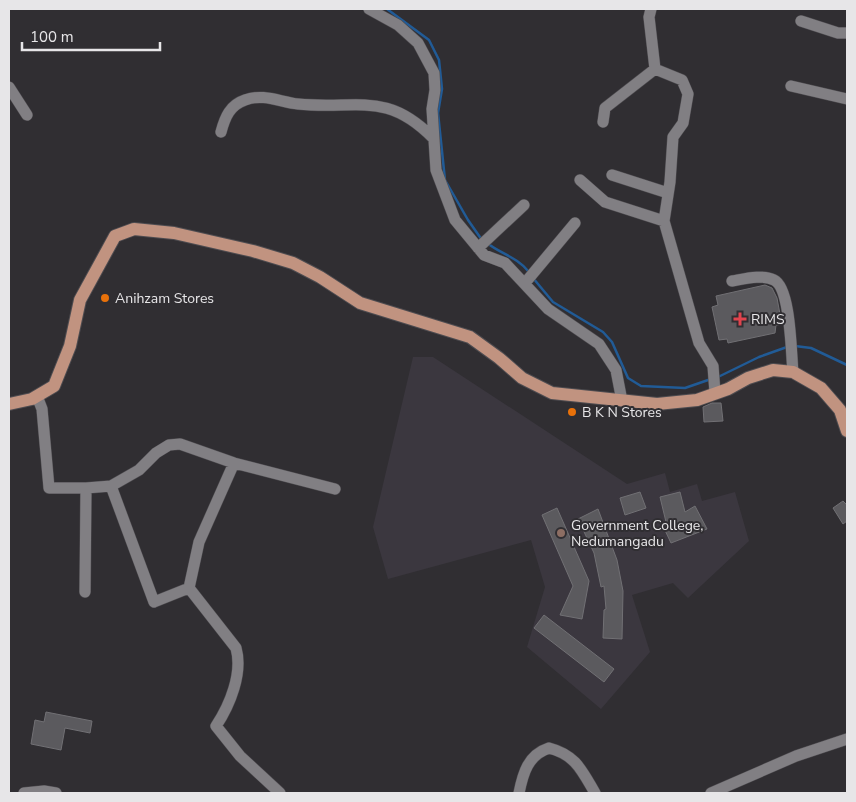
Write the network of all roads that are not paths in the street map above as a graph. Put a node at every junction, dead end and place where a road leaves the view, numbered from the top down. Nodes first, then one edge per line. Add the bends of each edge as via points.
1 (368, 9) edge
2 (650, 9) edge
3 (802, 21) dead end
4 (847, 32) edge
5 (655, 69) junction
6 (791, 86) dead end
7 (9, 87) edge
8 (847, 99) edge
9 (27, 115) dead end
10 (603, 122) dead end
11 (221, 132) dead end
12 (433, 138) junction
13 (612, 176) dead end
14 (580, 180) dead end
15 (668, 193) junction
16 (524, 205) dead end
17 (664, 220) junction
18 (575, 223) dead end
19 (478, 248) junction
20 (732, 281) dead end
21 (525, 283) junction
22 (793, 372) junction
23 (715, 393) junction
24 (38, 396) junction
25 (622, 401) junction
26 (9, 404) edge
27 (847, 431) edge
28 (234, 463) junction
29 (111, 486) junction
30 (86, 488) junction
31 (335, 489) dead end
32 (189, 588) junction
33 (85, 592) dead end
34 (847, 739) edge
35 (24, 793) edge
36 (56, 793) edge
37 (280, 793) edge
38 (519, 793) edge
39 (595, 793) edge
40 (711, 793) edge

1 - 12 street via 398,25 418,43 426,56 434,74
2 - 5 street
3 - 4 street
5 - 10 street via 606,108
5 - 15 street via 682,80 688,94 683,123 673,137
6 - 8 street
7 - 9 street
11 - 12 street via 230,110 243,100 262,97 302,104 383,107 405,114
12 - 19 street via 442,192 455,220
13 - 15 street
14 - 17 street via 606,202
15 - 17 street
16 - 19 street
17 - 23 street via 699,343 713,366
18 - 21 street
19 - 21 street via 484,255 505,263
20 - 22 street via 768,278 777,281 783,291
21 - 25 street via 548,309 599,344 616,370
22 - 23 main road via 773,370
22 - 27 main road via 821,388 840,410
23 - 25 main road via 698,400 657,404
24 - 25 main road via 54,386 70,346 80,300 115,236 134,229 174,233 254,250 320,277 360,303 470,338 522,378 552,393
24 - 26 main road
24 - 30 street via 49,488
28 - 29 street via 180,444 169,445 139,470
28 - 31 street
28 - 32 street via 199,542
29 - 30 street
29 - 32 street via 154,602
30 - 33 street
32 - 37 street via 236,648 238,656 233,688 216,726 240,756
34 - 40 street via 796,756
35 - 36 street
38 - 39 street via 527,766 539,752 550,748 569,755 578,764

